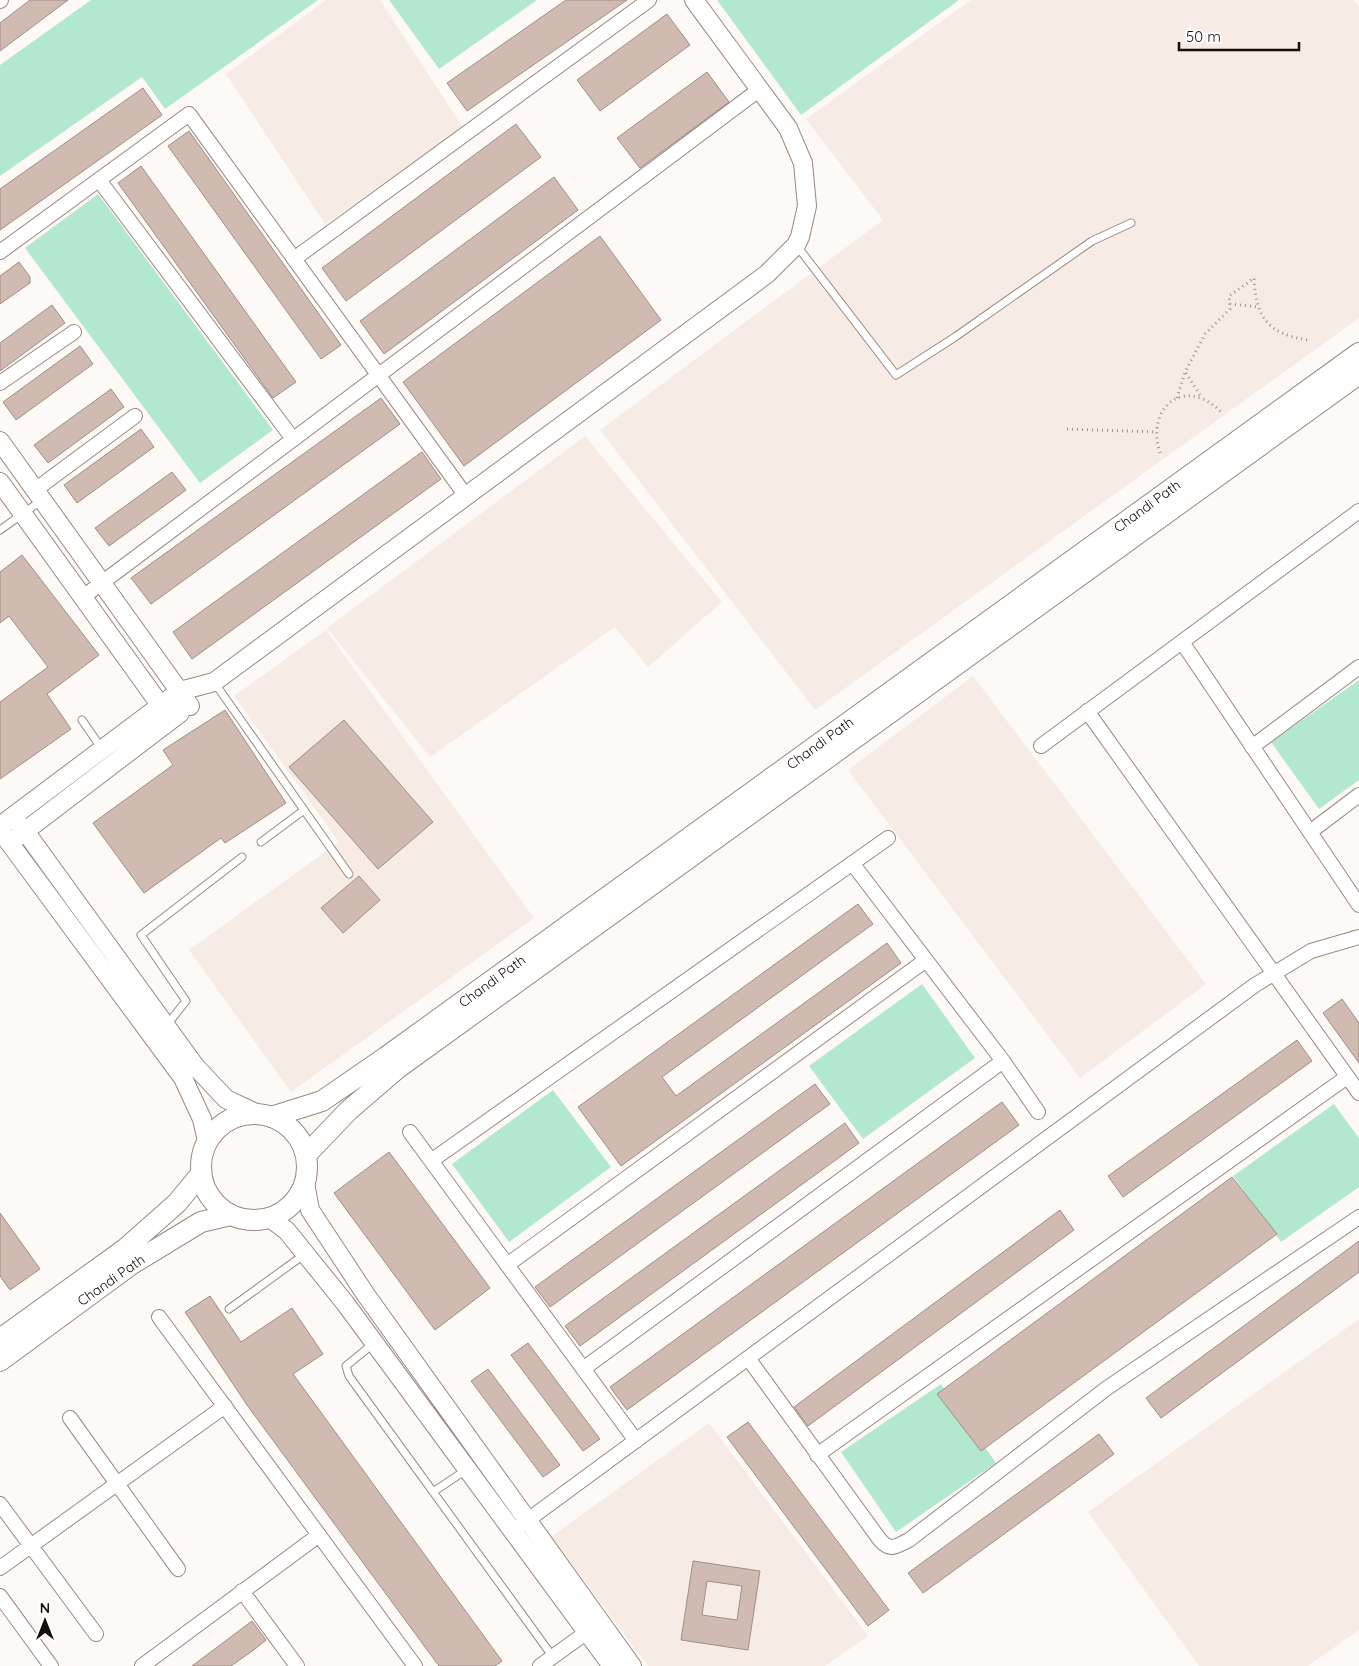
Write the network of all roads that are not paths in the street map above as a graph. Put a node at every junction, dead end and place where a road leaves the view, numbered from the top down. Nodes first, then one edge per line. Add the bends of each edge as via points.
1 (649, 0) edge
2 (694, 0) edge
3 (760, 89) junction
4 (99, 180) junction
5 (1131, 223) dead end
6 (796, 245) junction
7 (0, 252) edge
8 (294, 259) junction
9 (74, 332) dead end
10 (1359, 352) edge
11 (1359, 374) edge
12 (379, 375) junction
13 (0, 383) edge
14 (135, 416) dead end
15 (293, 440) junction
16 (0, 441) edge
17 (0, 482) edge
18 (39, 495) junction
19 (466, 496) junction
20 (1359, 511) edge
21 (23, 514) junction
22 (0, 530) edge
23 (102, 583) junction
24 (83, 597) junction
25 (1182, 642) junction
26 (1359, 666) edge
27 (208, 684) junction
28 (185, 699) junction
29 (1087, 711) junction
30 (166, 712) junction
31 (82, 720) dead end
32 (1040, 746) dead end
33 (1252, 747) junction
34 (103, 749) junction
35 (1359, 795) edge
36 (304, 810) junction
37 (25, 831) junction
38 (4, 832) edge
39 (1310, 832) junction
40 (888, 838) dead end
41 (261, 842) dead end
42 (242, 857) dead end
43 (852, 863) junction
44 (349, 874) dead end
45 (1359, 904) edge
46 (1359, 938) edge
47 (926, 960) junction
48 (1273, 974) junction
49 (166, 1026) junction
50 (1003, 1061) junction
51 (1347, 1077) junction
52 (1359, 1093) edge
53 (1038, 1112) dead end
54 (265, 1116) junction
55 (410, 1132) dead end
56 (208, 1142) junction
57 (306, 1155) junction
58 (431, 1161) junction
59 (201, 1174) junction
60 (305, 1183) junction
61 (231, 1215) junction
62 (1359, 1217) edge
63 (270, 1218) junction
64 (306, 1253) junction
65 (507, 1265) junction
66 (229, 1309) dead end
67 (160, 1317) dead end
68 (0, 1339) edge
69 (375, 1343) junction
70 (748, 1358) junction
71 (0, 1361) edge
72 (582, 1369) junction
73 (225, 1406) junction
74 (70, 1418) dead end
75 (636, 1441) junction
76 (817, 1455) junction
77 (468, 1470) junction
78 (117, 1484) junction
79 (433, 1492) junction
80 (0, 1504) edge
81 (528, 1520) junction
82 (513, 1531) junction
83 (319, 1535) junction
84 (31, 1546) junction
85 (0, 1568) edge
86 (178, 1569) dead end
87 (242, 1592) junction
88 (0, 1596) edge
89 (594, 1627) junction
90 (96, 1634) dead end
91 (553, 1657) junction
92 (51, 1666) edge
93 (142, 1666) edge
94 (297, 1666) edge
95 (415, 1666) edge
96 (540, 1666) edge
97 (612, 1666) edge
98 (632, 1666) edge

1 - 8 street
2 - 3 street
3 - 6 street via 788,128 803,163 807,206
3 - 12 street
4 - 7 street
4 - 8 street via 189,114
4 - 15 street
5 - 6 lane via 1092,241 896,375
6 - 19 street via 767,274
8 - 12 street
9 - 13 street
10 - 54 main road, Chandi Path via 386,1058 322,1100
11 - 57 main road, Chandi Path via 398,1068 348,1111
12 - 15 street
12 - 19 street
14 - 18 street
15 - 23 street
16 - 18 street
17 - 21 street
18 - 21 lane
18 - 23 street
19 - 27 street
20 - 25 street
21 - 22 lane
21 - 24 street
23 - 24 street
23 - 28 street
24 - 30 street
25 - 29 street
25 - 33 street
26 - 33 street
27 - 28 street
27 - 36 lane
28 - 30 street
29 - 32 street
29 - 48 street
30 - 34 street
30 - 37 street
31 - 34 lane
33 - 39 street
34 - 38 street
35 - 39 street
36 - 41 lane
36 - 44 lane
37 - 38 street
37 - 49 street
38 - 56 street via 183,1078 202,1119
39 - 45 street
40 - 43 street
42 - 49 lane via 141,936 186,1001
43 - 47 street
43 - 58 street
46 - 48 street via 1311,951
47 - 50 street
47 - 65 street
48 - 51 street
48 - 70 street
49 - 54 street via 195,1066 226,1099
50 - 53 street
50 - 72 street
51 - 52 street
51 - 76 street
54 - 56 main road via 240,1116 221,1126
54 - 57 main road via 282,1122 296,1134
55 - 58 street
56 - 59 main road via 201,1161
57 - 60 main road
58 - 65 street
59 - 61 main road via 212,1200
59 - 68 main road, Chandi Path via 177,1203 125,1249
60 - 63 main road via 287,1209
60 - 81 street via 310,1210 366,1295
61 - 63 main road via 248,1220
61 - 71 main road, Chandi Path via 202,1222 132,1264
62 - 76 street via 1107,1388 909,1540 892,1548 880,1540
63 - 64 street via 287,1231
64 - 66 lane
64 - 69 street
65 - 72 street
67 - 73 street
69 - 77 street
69 - 79 lane via 350,1361 346,1370
70 - 75 street
70 - 76 street
72 - 75 street
73 - 78 street
73 - 83 street
74 - 78 street
75 - 81 street
77 - 79 lane
77 - 82 street
78 - 84 street
78 - 86 street
79 - 91 lane
80 - 84 street
81 - 82 street
81 - 89 street
82 - 89 street
83 - 87 street
83 - 95 street
84 - 85 street
84 - 90 street
87 - 93 street
87 - 94 street
88 - 92 street
89 - 91 street
89 - 97 street
89 - 98 street
91 - 96 street

